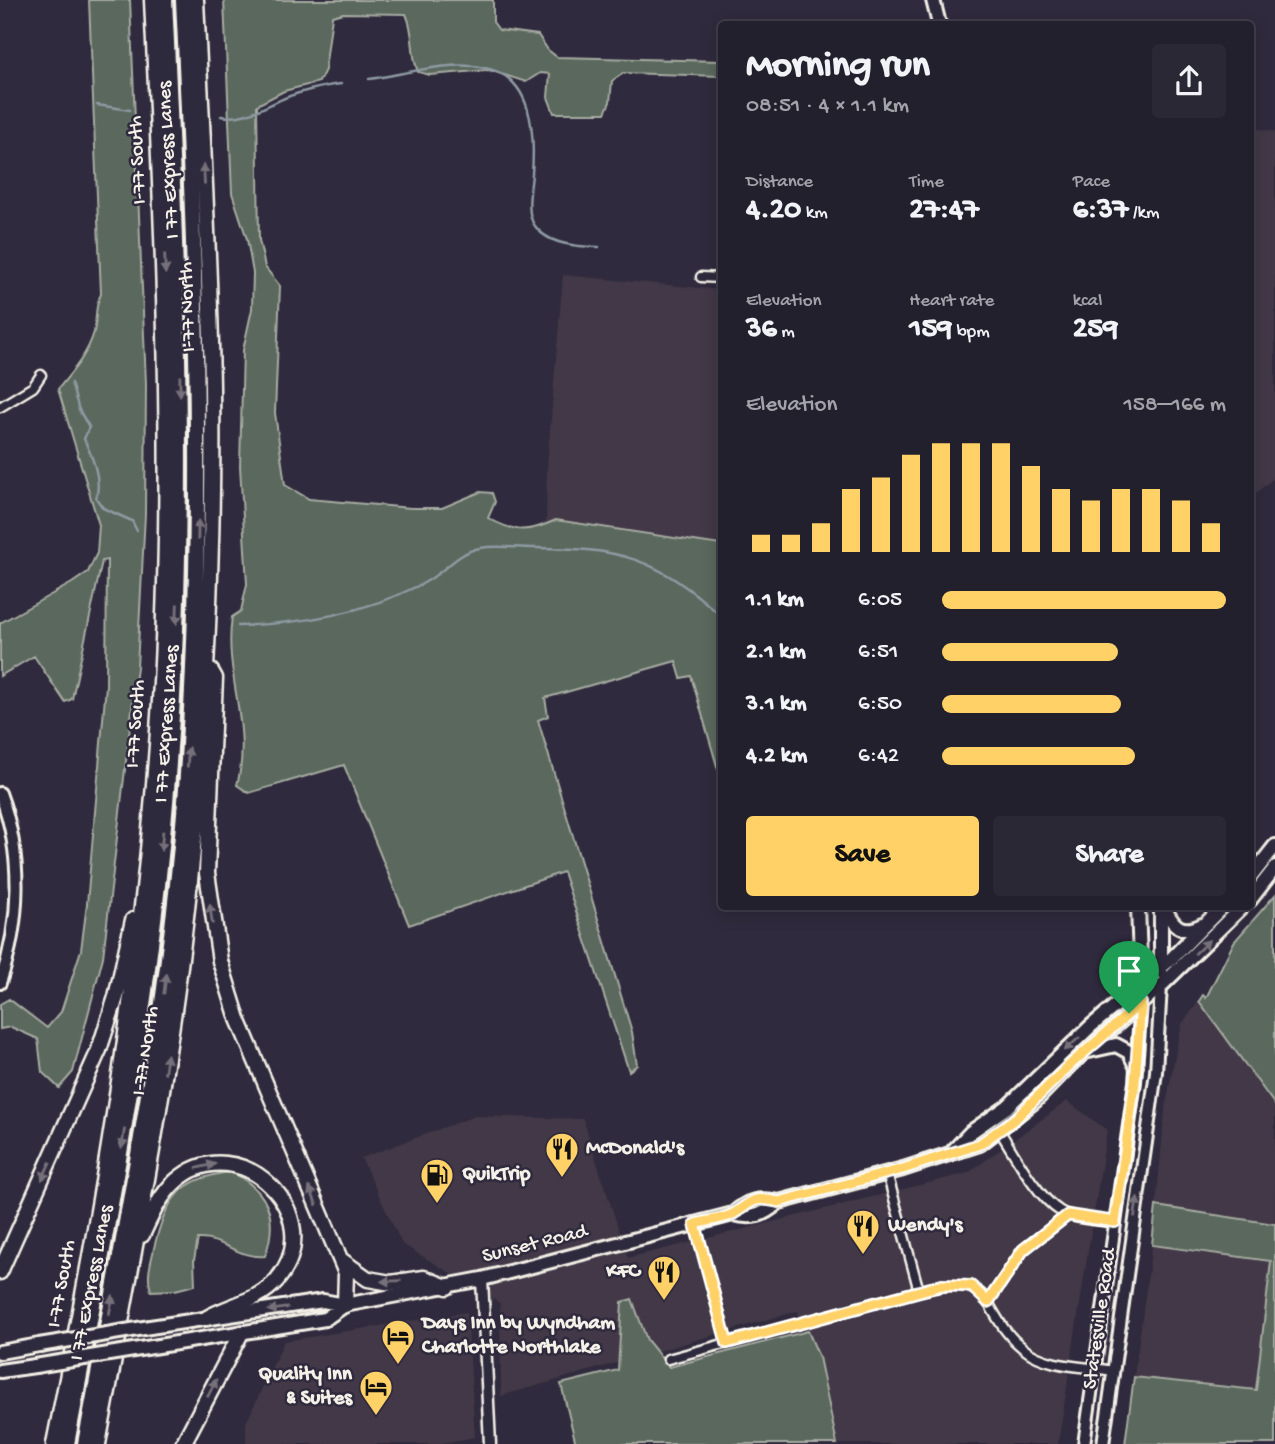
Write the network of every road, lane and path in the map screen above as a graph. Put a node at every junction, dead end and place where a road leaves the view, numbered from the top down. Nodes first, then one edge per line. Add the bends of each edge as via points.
1 (152, 0) edge
2 (165, 0) edge
3 (183, 0) edge
4 (196, 0) edge
5 (933, 0) edge
6 (938, 21) edge
7 (701, 277) dead end
8 (718, 278) edge
9 (41, 375) dead end
10 (0, 407) edge
11 (206, 660) junction
12 (0, 793) edge
13 (1275, 846) edge
14 (149, 850) junction
15 (1275, 868) edge
16 (1254, 873) edge
17 (1254, 895) edge
18 (1138, 910) edge
19 (1163, 910) edge
20 (1165, 910) edge
21 (1219, 910) edge
22 (1239, 910) edge
23 (1208, 921) junction
24 (1161, 968) junction
25 (1141, 982) junction
26 (0, 983) edge
27 (1161, 986) junction
28 (1141, 1003) junction
29 (1082, 1054) junction
30 (1136, 1066) junction
31 (999, 1130) junction
32 (953, 1151) junction
33 (887, 1173) junction
34 (1068, 1215) junction
35 (1115, 1222) junction
36 (695, 1224) junction
37 (134, 1252) junction
38 (340, 1259) junction
39 (0, 1272) edge
40 (482, 1279) junction
41 (447, 1287) junction
42 (919, 1291) junction
43 (988, 1302) junction
44 (345, 1305) junction
45 (207, 1318) junction
46 (241, 1333) junction
47 (727, 1343) junction
48 (0, 1352) edge
49 (668, 1359) dead end
50 (1095, 1368) junction
51 (0, 1371) edge
52 (1113, 1371) junction
53 (61, 1409) junction
54 (44, 1444) edge
55 (54, 1444) edge
56 (67, 1444) edge
57 (85, 1444) edge
58 (98, 1444) edge
59 (183, 1444) edge
60 (490, 1444) edge
61 (1084, 1444) edge
62 (1103, 1444) edge

1 -> 14 highway, I-77 South via 168,450 163,647
2 -> 56 highway, I 77 Express Lanes via 181,389 170,749 138,1046
57 -> 3 highway, I 77 Express Lanes via 156,1048 187,763 198,561 199,413
11 -> 4 highway, I-77 North via 212,488 209,281
5 - 6 main road
7 - 8 street
9 - 10 street via 33,387
37 -> 11 highway, I-77 North via 183,948
38 -> 11 highway via 238,1019 220,961 207,873 215,678
12 - 26 main road via 12,835 17,885 13,935
13 - 16 main road
14 -> 39 highway via 102,1041
14 - 53 highway, I-77 South via 118,1094
15 - 17 main road
18 - 25 main road, Statesville Road
19 - 24 main road, Statesville Road
20 - 23 main road via 1179,929 1194,929
21 - 23 main road, Sunset Road
27 -> 22 main road, Sunset Road
23 - 24 main road, Sunset Road
24 - 25 main road, Sunset Road
24 - 27 main road, Statesville Road
25 - 28 main road, Statesville Road
25 -> 32 main road, Sunset Road
27 - 28 main road, Sunset Road
52 -> 27 main road, Statesville Road via 1156,1072
28 - 29 main road, Sunset Road
28 - 30 main road, Statesville Road
29 - 30 main road via 1116,1045 1129,1052
29 - 31 main road, Sunset Road
30 - 35 main road, Statesville Road
31 - 32 main road, Sunset Road via 980,1144
31 - 34 street via 1043,1194
32 - 33 main road, Sunset Road
33 - 36 main road, Sunset Road via 779,1202 757,1216 733,1214
33 - 42 street
34 - 35 street
34 - 43 street via 1023,1250
35 - 50 main road, Statesville Road
36 - 40 main road, Sunset Road
36 - 47 street
37 -> 45 highway via 166,1192 197,1168 232,1164 272,1184 293,1225 286,1266 263,1292
37 - 58 highway, I-77 North
41 -> 38 highway via 424,1278 391,1283 368,1279
38 - 44 highway via 348,1283
40 - 41 main road, Sunset Road
40 - 60 street
41 - 44 main road, Sunset Road
42 - 43 street via 961,1284 981,1292
42 - 47 street
43 - 50 street via 1024,1348 1051,1361
44 -> 45 main road, Sunset Road via 323,1301
44 - 46 main road, Sunset Road via 326,1319
45 - 48 main road, Sunset Road, bridge
46 - 51 main road, Sunset Road, bridge
59 -> 46 highway
47 - 49 street
50 - 52 street
50 - 61 main road, Statesville Road
52 - 62 main road, Statesville Road
53 - 54 highway via 48,1427
53 - 55 highway, I-77 South

